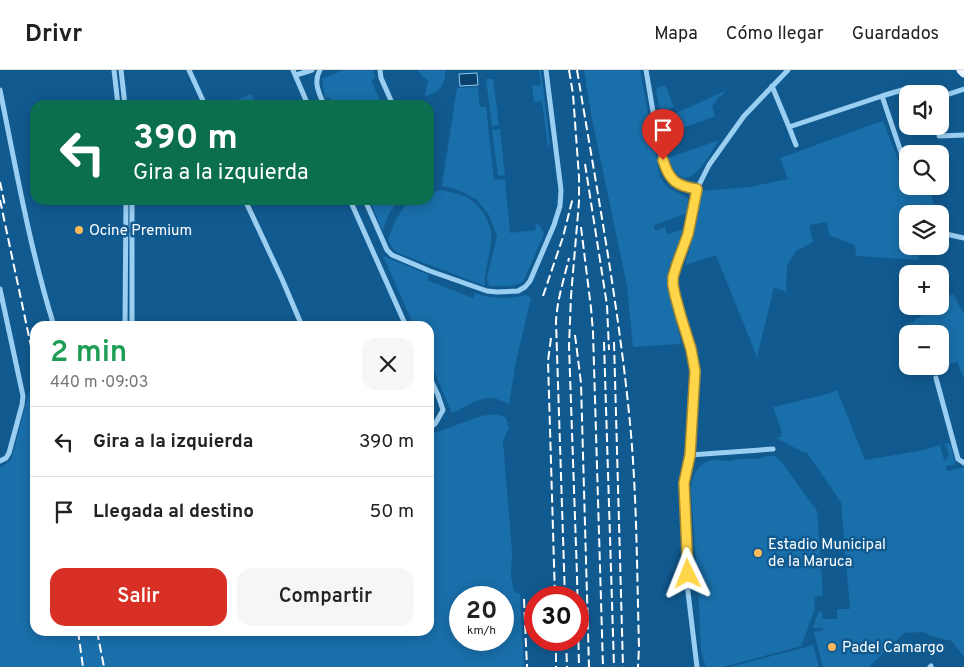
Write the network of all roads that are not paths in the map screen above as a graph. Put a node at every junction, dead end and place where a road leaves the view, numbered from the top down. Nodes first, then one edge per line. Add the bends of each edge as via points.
1 (114, 70) edge
2 (120, 70) edge
3 (188, 70) edge
4 (312, 70) edge
5 (320, 70) edge
6 (380, 70) edge
7 (546, 70) edge
8 (646, 70) edge
9 (788, 70) edge
10 (961, 70) edge
11 (295, 73) edge
12 (964, 73) edge
13 (772, 86) junction
14 (964, 89) edge
15 (0, 90) edge
16 (899, 91) edge
17 (949, 95) edge
18 (882, 96) junction
19 (117, 100) edge
20 (124, 100) edge
21 (202, 100) edge
22 (306, 100) edge
23 (322, 100) edge
24 (391, 100) edge
25 (789, 127) junction
26 (964, 135) edge
27 (939, 136) dead end
28 (796, 145) dead end
29 (899, 146) edge
30 (697, 189) junction
31 (126, 205) edge
32 (132, 205) edge
33 (247, 205) edge
34 (352, 205) edge
35 (367, 205) edge
36 (949, 235) edge
37 (964, 238) edge
38 (0, 288) edge
39 (52, 321) edge
40 (125, 321) edge
41 (132, 321) edge
42 (300, 321) edge
43 (404, 321) edge
44 (936, 378) dead end
45 (434, 387) edge
46 (434, 425) edge
47 (774, 449) dead end
48 (690, 455) junction
49 (0, 461) edge
50 (964, 463) edge
51 (697, 667) edge

1 - 19 street
2 - 20 street
3 - 21 street
4 - 11 street
5 - 23 street via 316,83
6 - 24 street
7 - 35 street via 561,190 560,206 525,287 518,291 487,291 392,255
8 - 30 street via 664,166 676,183
9 - 13 street
10 - 12 main road
11 - 22 street
13 - 25 street
13 - 30 street via 734,129 708,165
14 - 17 street
15 - 39 street via 26,217
16 - 18 street
18 - 25 street
18 - 29 street
25 - 28 street
26 - 27 street
30 - 48 street via 688,234 673,277 695,371
31 - 40 street
32 - 41 street
33 - 42 street
34 - 43 street
36 - 37 street
38 - 49 street via 23,393 10,449 6,458
44 - 50 street via 958,459
45 - 46 street via 443,410
47 - 48 street
48 - 51 street via 684,483 688,592

